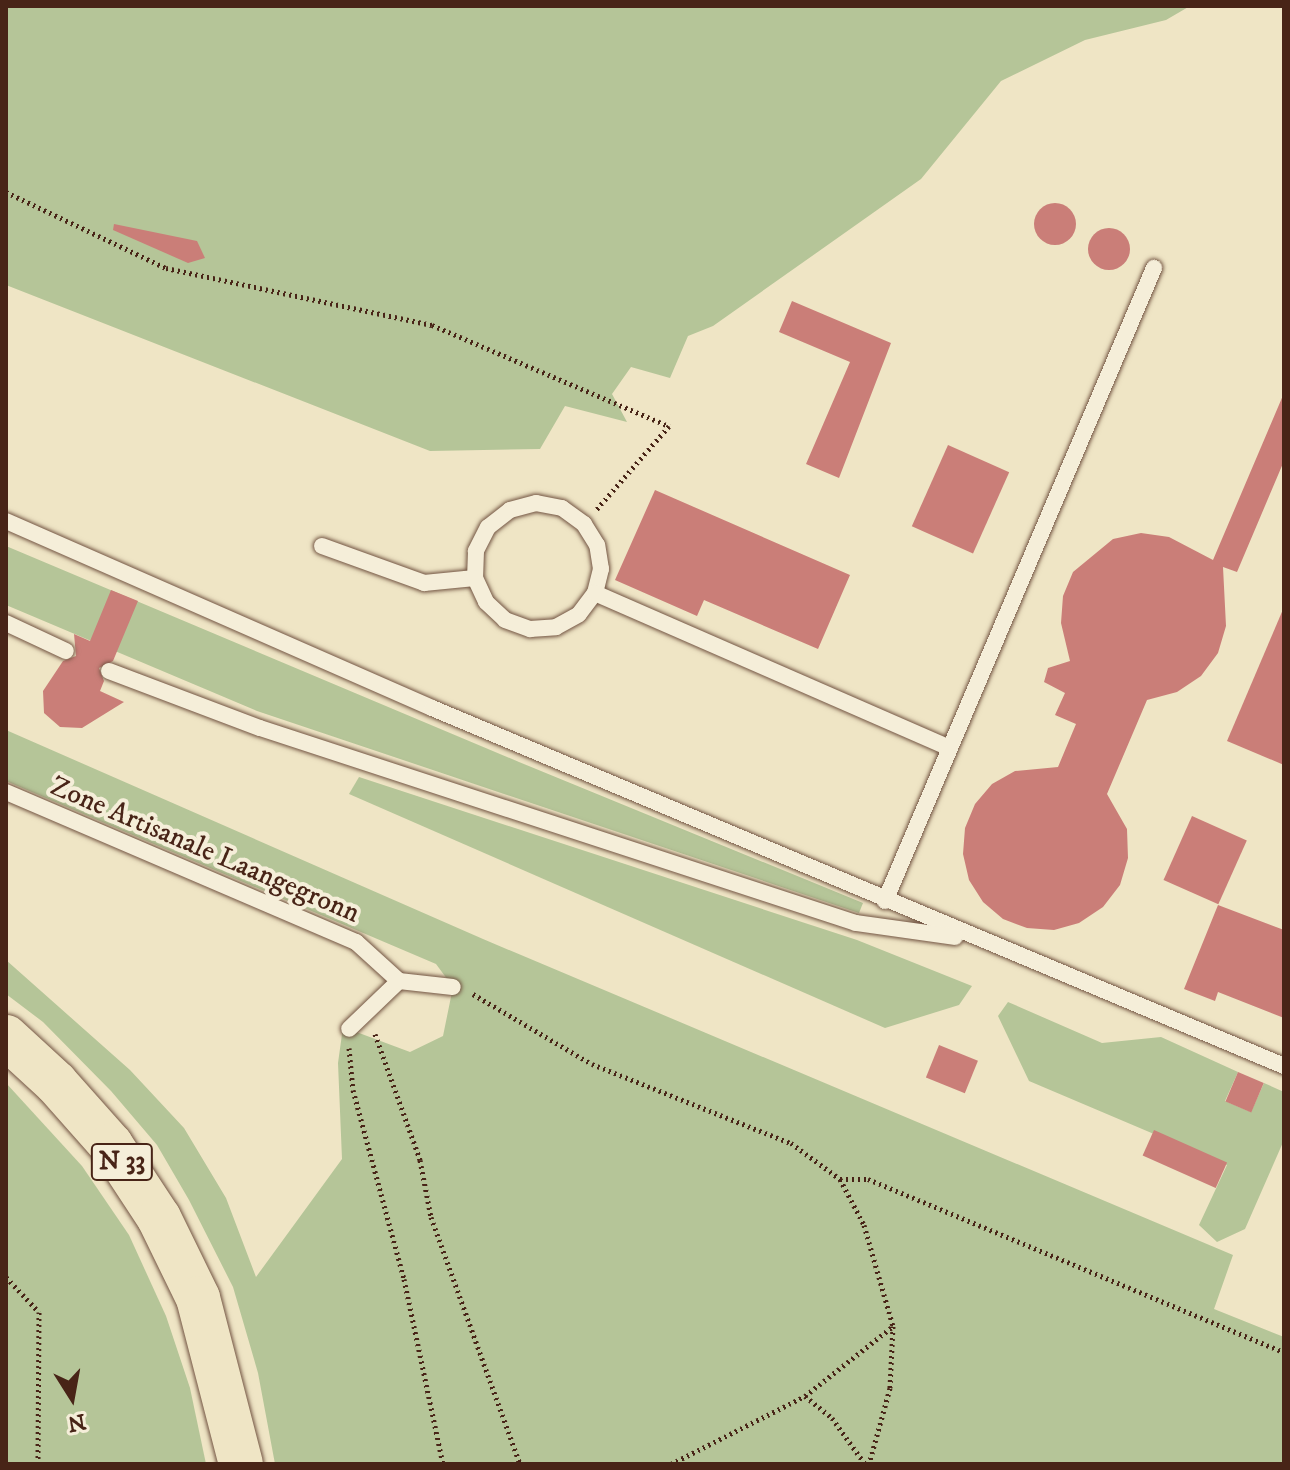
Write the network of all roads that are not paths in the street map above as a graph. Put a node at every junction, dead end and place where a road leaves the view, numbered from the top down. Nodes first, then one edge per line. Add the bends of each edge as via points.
1 (1154, 268) dead end
2 (6, 521) edge
3 (322, 546) dead end
4 (475, 578) junction
5 (595, 593) junction
6 (6, 623) edge
7 (66, 651) dead end
8 (109, 671) dead end
9 (948, 747) junction
10 (6, 792) edge
11 (885, 901) junction
12 (977, 940) junction
13 (399, 981) junction
14 (453, 987) road end
15 (349, 1029) road end
16 (6, 1037) edge
17 (1284, 1066) edge
18 (241, 1464) edge

1 - 9 lane
2 - 11 lane
3 - 4 lane via 424,583
4 - 5 lane via 486,602 505,620 530,629 568,620
4 - 5 lane via 476,551 488,527 510,510 536,503 562,508 584,524 597,545 601,569
5 - 9 lane
6 - 7 lane
8 - 12 lane via 260,728 856,923
9 - 11 lane
10 - 13 lane, Zone Artisanale Laangegronn via 356,942
11 - 12 lane
12 - 17 lane
13 - 14 lane
13 - 15 lane
16 - 18 main road, N 33 via 111,1145 159,1218 198,1298

